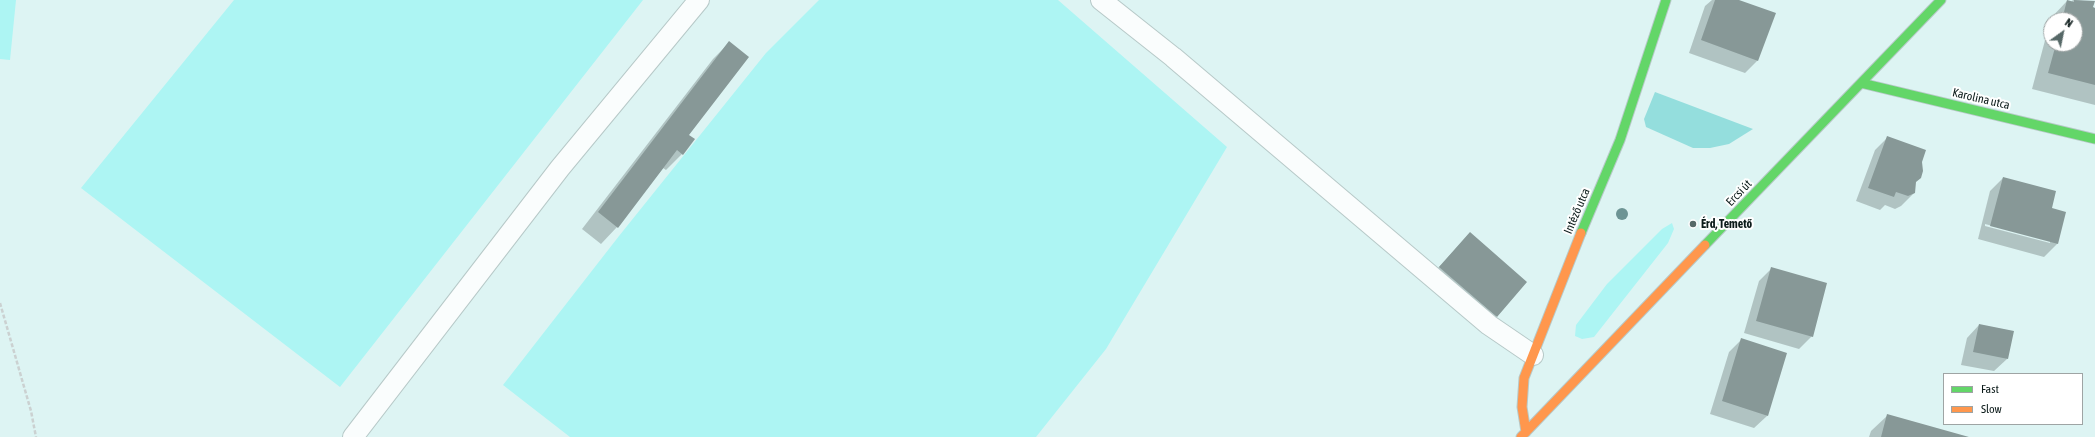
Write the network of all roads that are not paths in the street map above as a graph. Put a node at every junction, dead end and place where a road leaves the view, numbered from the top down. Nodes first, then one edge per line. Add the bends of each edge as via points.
1 (699, 0) edge
2 (1101, 0) edge
3 (1666, 0) edge
4 (1941, 0) edge
5 (1861, 83) junction
6 (2095, 139) edge
7 (1533, 355) junction
8 (1523, 435) edge
9 (353, 437) edge

1 - 9 lane via 560,168
2 - 7 lane via 1174,57 1490,325
3 - 7 street, Intéző utca via 1620,140
4 - 5 street, Ercsi út
5 - 6 street, Karolina utca
5 - 8 street, Ercsi út
7 - 8 street, Intéző utca via 1524,378

